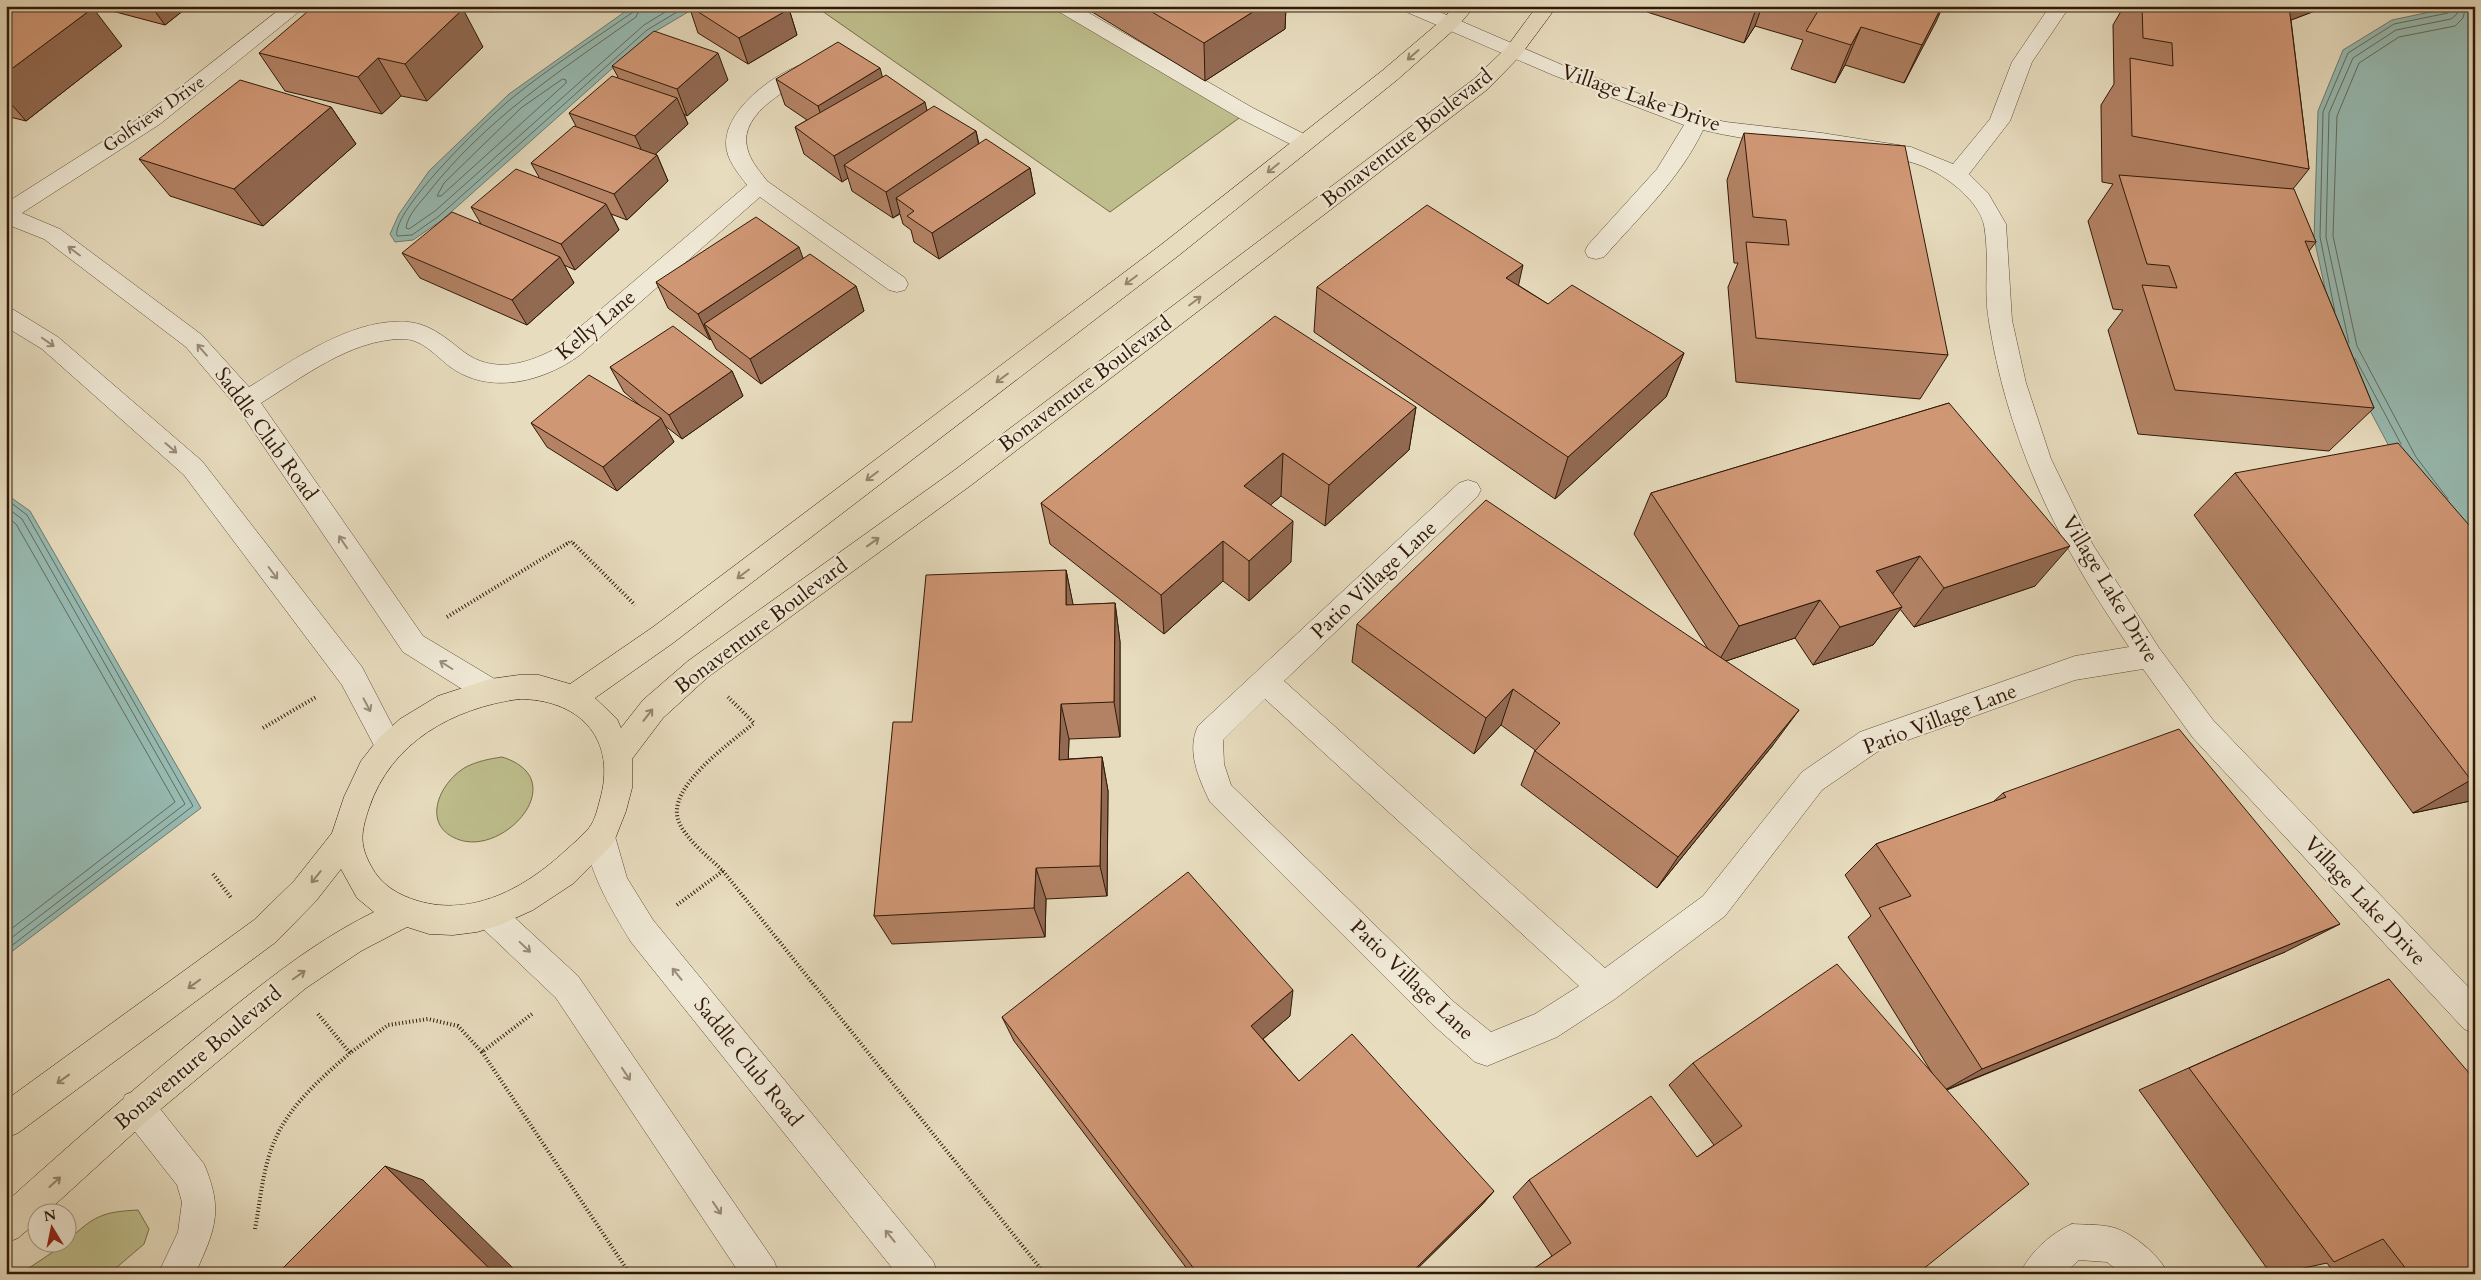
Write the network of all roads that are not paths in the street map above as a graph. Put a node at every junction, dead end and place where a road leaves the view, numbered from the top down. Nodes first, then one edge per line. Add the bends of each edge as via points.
1 (296, 6) edge
2 (1063, 6) edge
3 (1409, 6) edge
4 (1547, 6) edge
5 (2060, 6) edge
6 (1457, 15) edge
7 (1513, 52) junction
8 (822, 62) edge
9 (1696, 122) junction
10 (1305, 143) junction
11 (1956, 175) junction
12 (758, 186) junction
13 (6, 214) edge
14 (1596, 251) dead end
15 (897, 284) dead end
16 (6, 316) edge
17 (246, 400) junction
18 (1468, 490) dead end
19 (2149, 656) junction
20 (1266, 682) junction
21 (488, 690) junction
22 (574, 698) junction
23 (389, 746) junction
24 (618, 754) junction
25 (601, 836) junction
26 (346, 839) junction
27 (405, 912) junction
28 (489, 914) junction
29 (1604, 988) junction
30 (2475, 1018) edge
31 (137, 1107) junction
32 (6, 1121) edge
33 (6, 1226) edge
34 (176, 1274) edge
35 (761, 1274) edge
36 (920, 1274) edge
37 (2038, 1274) edge
38 (2150, 1274) edge

1 - 13 street, Golfview Drive via 153,119
2 - 10 street via 1252,116
3 - 6 street, Village Lake Drive
4 - 7 main road, Bonaventure Boulevard
5 - 11 street via 2022,62 2000,121
6 - 7 street, Village Lake Drive
6 -> 10 main road via 1390,75
7 - 9 street, Village Lake Drive
24 -> 7 main road, Bonaventure Boulevard via 653,709 698,669 976,467 1481,84
8 - 12 street via 771,91 745,113 736,136 737,149 747,174
9 - 11 street, Village Lake Drive via 1903,152 1937,164
9 - 14 street via 1688,143
10 -> 22 main road via 1170,250
11 - 19 street, Village Lake Drive via 1980,198 1995,224 2000,320 2014,383 2038,459 2083,552
12 - 15 street
12 - 17 street, Kelly Lane via 551,363 524,372 495,374 468,367 436,340 423,334 408,330 390,331 357,339 331,351
17 -> 13 street, Saddle Club Road via 194,341 52,234
16 -> 23 street via 50,343 193,468 352,676
21 -> 17 street, Saddle Club Road via 413,644
18 - 20 street, Patio Village Lane
19 - 29 street, Patio Village Lane via 2075,668 1870,741 1812,781 1714,906
19 - 30 street, Village Lake Drive via 2203,729
20 - 29 street
20 - 29 street, Patio Village Lane via 1208,735 1209,764 1220,793 1443,1013 1487,1050 1546,1026
21 - 22 main road via 519,686 548,688
21 - 23 main road via 448,704
22 - 24 main road via 595,711 610,730
23 - 26 main road via 362,786
24 - 25 main road via 618,785
25 - 28 main road via 560,877 526,900
36 -> 25 street, Saddle Club Road via 642,931 613,883
26 - 27 main road via 357,870 371,892
26 -> 32 main road via 305,891 259,936
27 - 28 main road via 455,920
31 -> 27 main road, Bonaventure Boulevard via 291,981 350,940
28 -> 35 street via 567,988
33 -> 31 main road, Bonaventure Boulevard
31 - 34 street via 192,1176 199,1202 195,1234
37 - 38 street via 2072,1242 2114,1245

